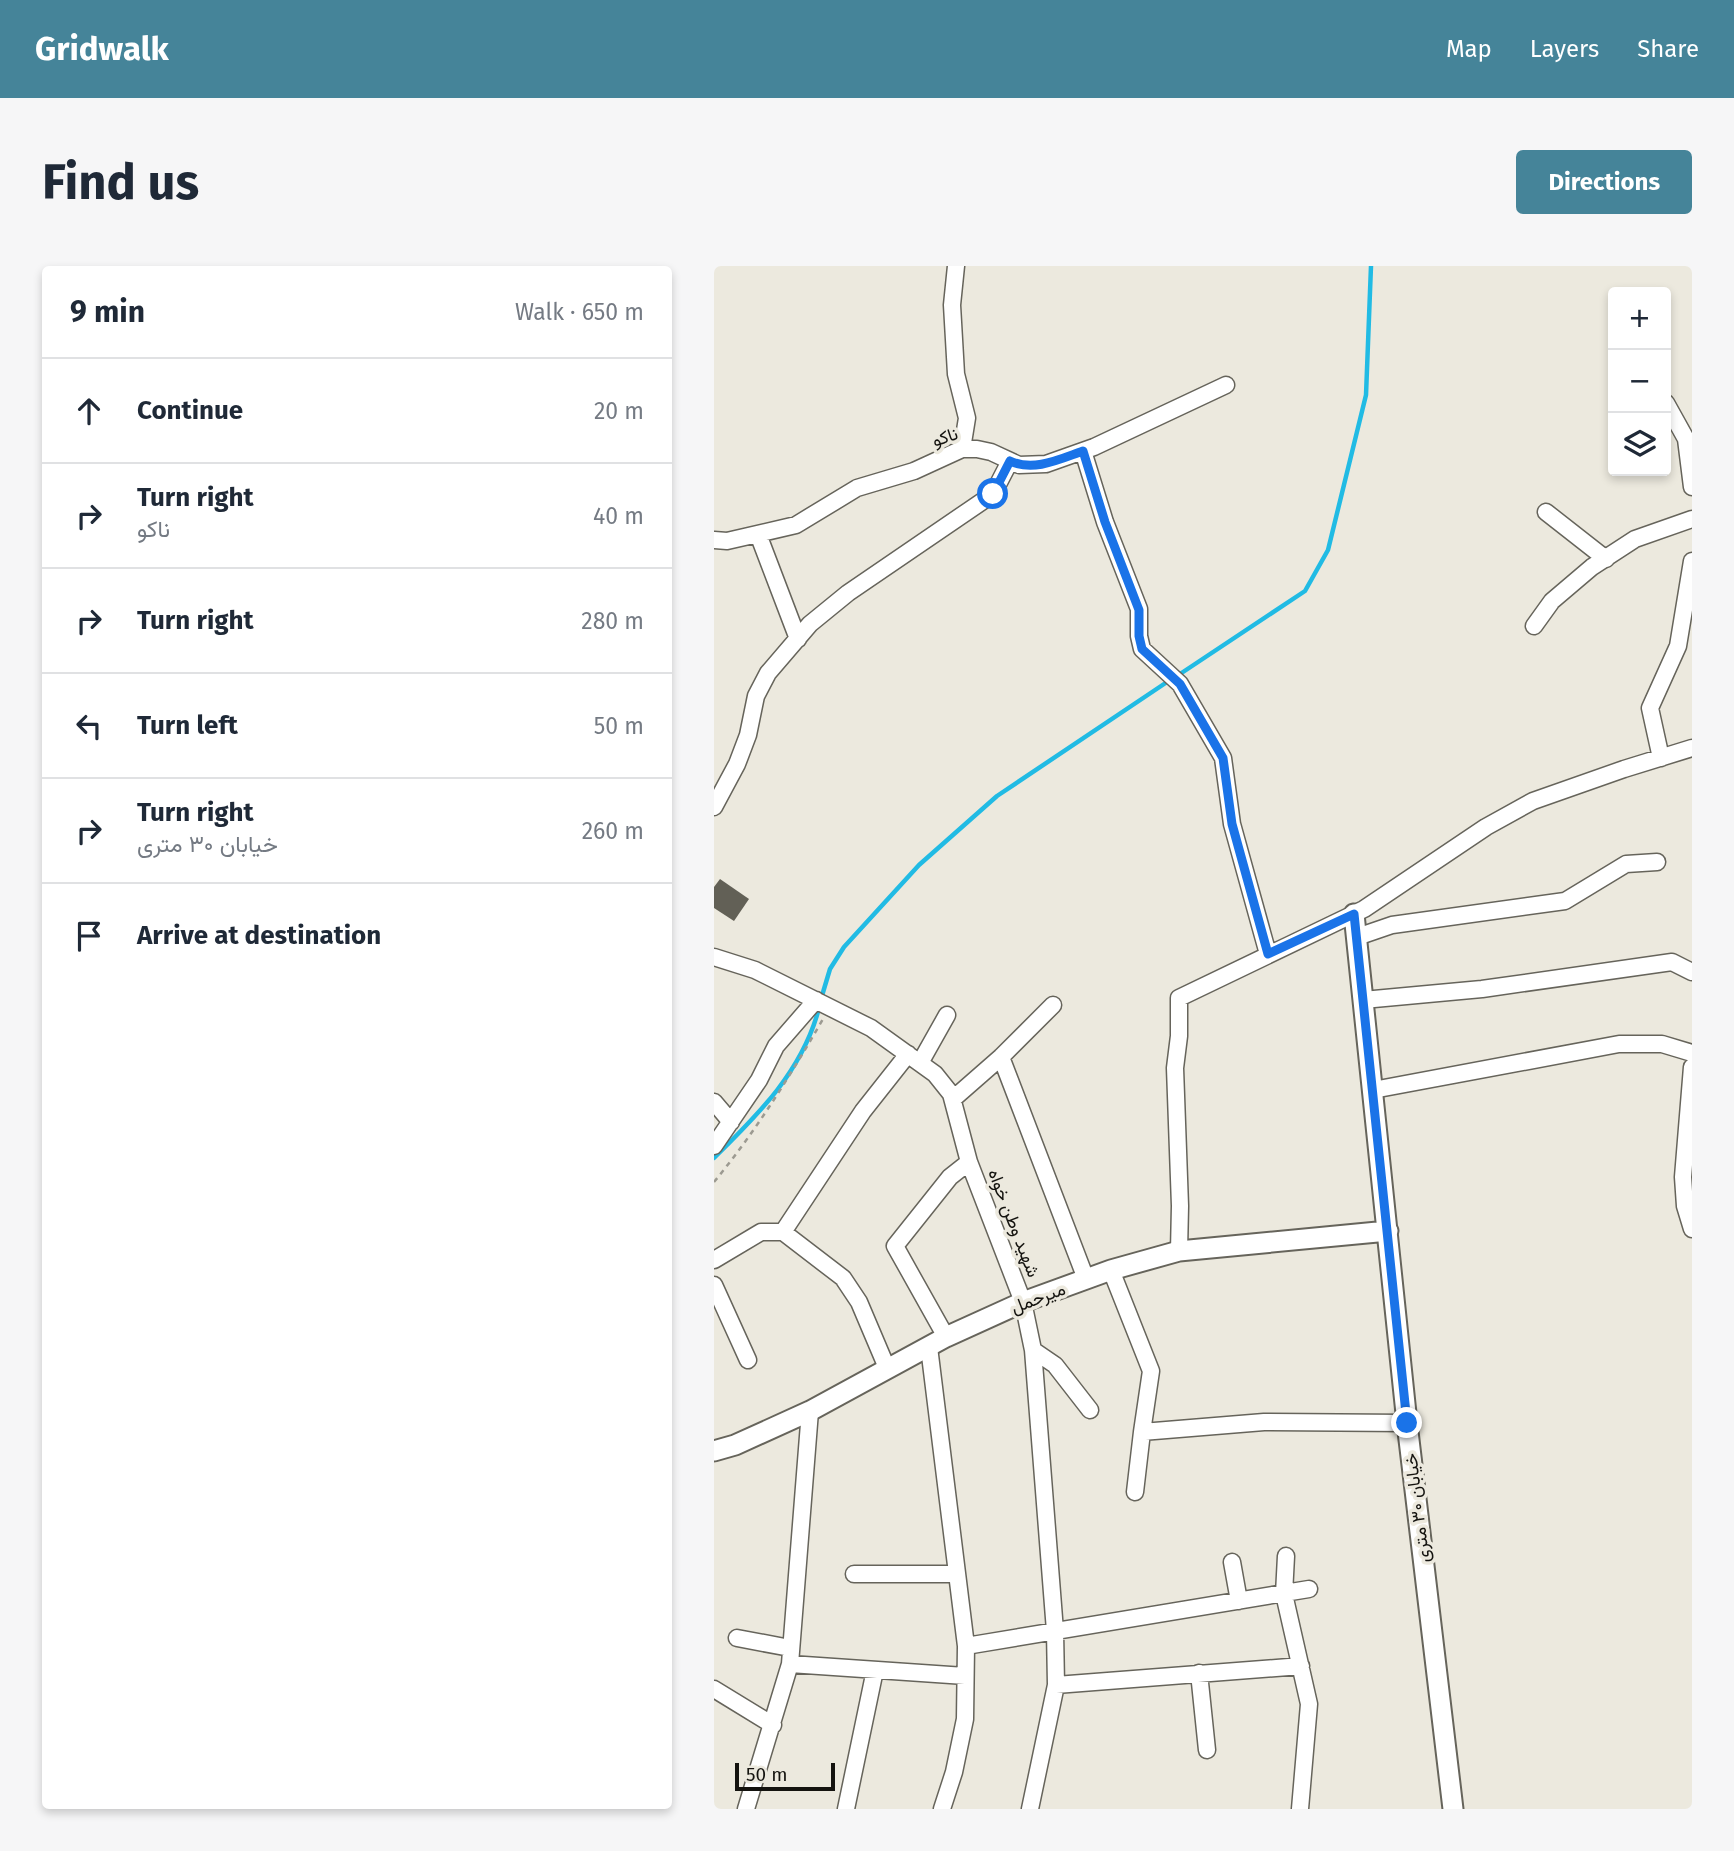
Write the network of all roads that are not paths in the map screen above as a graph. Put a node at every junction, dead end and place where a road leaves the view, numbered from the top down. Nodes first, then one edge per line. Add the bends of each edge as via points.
1 (956, 266) edge
2 (1226, 384) dead end
3 (1671, 412) edge
4 (962, 449) junction
5 (1083, 451) junction
6 (1010, 461) junction
7 (1692, 487) edge
8 (1546, 512) dead end
9 (1692, 519) edge
10 (758, 534) junction
11 (714, 540) edge
12 (1606, 559) junction
13 (1692, 561) edge
14 (1534, 626) dead end
15 (798, 639) junction
16 (1692, 748) edge
17 (1661, 758) junction
18 (714, 807) edge
19 (1657, 862) dead end
20 (1354, 914) junction
21 (1357, 937) junction
22 (1268, 954) junction
23 (714, 957) edge
24 (1692, 972) edge
25 (1363, 1000) junction
26 (823, 1004) junction
27 (1053, 1005) dead end
28 (947, 1015) dead end
29 (1692, 1053) edge
30 (1001, 1057) junction
31 (914, 1059) junction
32 (1692, 1067) edge
33 (1373, 1090) junction
34 (953, 1099) junction
35 (714, 1102) edge
36 (731, 1122) junction
37 (714, 1146) edge
38 (969, 1162) junction
39 (1692, 1229) edge
40 (1388, 1231) junction
41 (783, 1232) junction
42 (1179, 1251) junction
43 (714, 1260) edge
44 (1111, 1270) junction
45 (1086, 1279) junction
46 (714, 1284) edge
47 (1023, 1302) junction
48 (946, 1337) junction
49 (929, 1347) junction
50 (1034, 1350) junction
51 (748, 1360) dead end
52 (887, 1368) junction
53 (1090, 1410) dead end
54 (810, 1411) junction
55 (1407, 1423) junction
56 (1142, 1433) junction
57 (714, 1451) edge
58 (1135, 1492) dead end
59 (1286, 1556) dead end
60 (1232, 1562) dead end
61 (855, 1574) dead end
62 (956, 1574) junction
63 (1309, 1590) dead end
64 (1284, 1594) junction
65 (1239, 1601) junction
66 (1055, 1631) junction
67 (737, 1638) dead end
68 (966, 1646) junction
69 (790, 1656) junction
70 (1301, 1665) junction
71 (875, 1670) junction
72 (1199, 1673) junction
73 (965, 1676) junction
74 (1056, 1685) junction
75 (714, 1689) edge
76 (773, 1725) junction
77 (1207, 1750) dead end
78 (746, 1809) edge
79 (846, 1809) edge
80 (942, 1809) edge
81 (1030, 1809) edge
82 (1300, 1809) edge
83 (1453, 1809) edge

1 - 4 street via 952,305 956,374 967,418
2 - 5 street, ناکو
3 - 7 street via 1686,439
4 - 6 street, ناکو via 977,449
4 - 10 street, ناکو via 915,471 857,488 796,525
5 - 6 street, ناکو via 1046,464
5 - 22 street via 1139,610 1142,649 1180,684 1223,758 1232,824
6 - 15 street via 993,494 848,593
8 - 12 street
9 - 12 street via 1634,539
10 - 11 street, ناکو
10 - 15 street
12 - 14 street via 1552,601
13 - 17 street via 1678,646 1650,708
15 - 18 street via 768,673 756,696 741,754
16 - 17 street
17 - 20 street via 1533,801
19 - 21 street via 1626,864 1565,901 1392,925
20 - 21 street, خیابان ۳۰ متری
20 - 22 street
21 - 25 street, خیابان ۳۰ متری
22 - 42 street via 1179,998 1175,1068
23 - 26 street, شهید وطن خواه via 755,970
24 - 25 street via 1672,962 1482,989
25 - 33 street, خیابان ۳۰ متری
26 - 31 street, شهید وطن خواه via 872,1028
26 - 36 street via 776,1046
27 - 30 street
28 - 31 street
29 - 33 street via 1662,1044 1619,1044
30 - 34 street
30 - 45 street
31 - 34 street, شهید وطن خواه via 935,1074
31 - 41 street via 863,1111
32 - 39 street via 1683,1177
33 - 40 street, خیابان ۳۰ متری
34 - 38 street, شهید وطن خواه
35 - 36 street
36 - 37 street
38 - 47 street, شهید وطن خواه
38 - 48 street via 950,1177 895,1246
40 - 42 street, میرحمل
40 - 55 street, خیابان ۳۰ متری
41 - 43 street via 761,1232
41 - 52 street via 843,1278
42 - 44 street, میرحمل
44 - 45 street, میرحمل
44 - 56 street via 1151,1371
45 - 47 street, میرحمل
46 - 51 street
47 - 48 street, میرحمل
47 - 50 street, شهید وطن خواه
48 - 49 street, میرحمل
49 - 52 street, میرحمل
49 - 62 street
50 - 53 street via 1055,1365
50 - 66 street, شهید وطن خواه
52 - 54 street, میرحمل
54 - 57 street, میرحمل
54 - 69 street
55 - 56 street via 1264,1422
55 - 83 street, خیابان ۳۰ متری
56 - 58 street
59 - 64 street
60 - 65 street
61 - 62 street
62 - 68 street
63 - 64 street
64 - 65 street
64 - 70 street
65 - 66 street
66 - 68 street
66 - 74 street, شهید وطن خواه
67 - 69 street
68 - 73 street
69 - 71 street
69 - 76 street
70 - 72 street
70 - 82 street via 1309,1704
71 - 73 street
71 - 79 street
72 - 74 street
72 - 77 street
73 - 80 street via 965,1719
74 - 81 street, شهید وطن خواه
75 - 76 street
76 - 78 street

